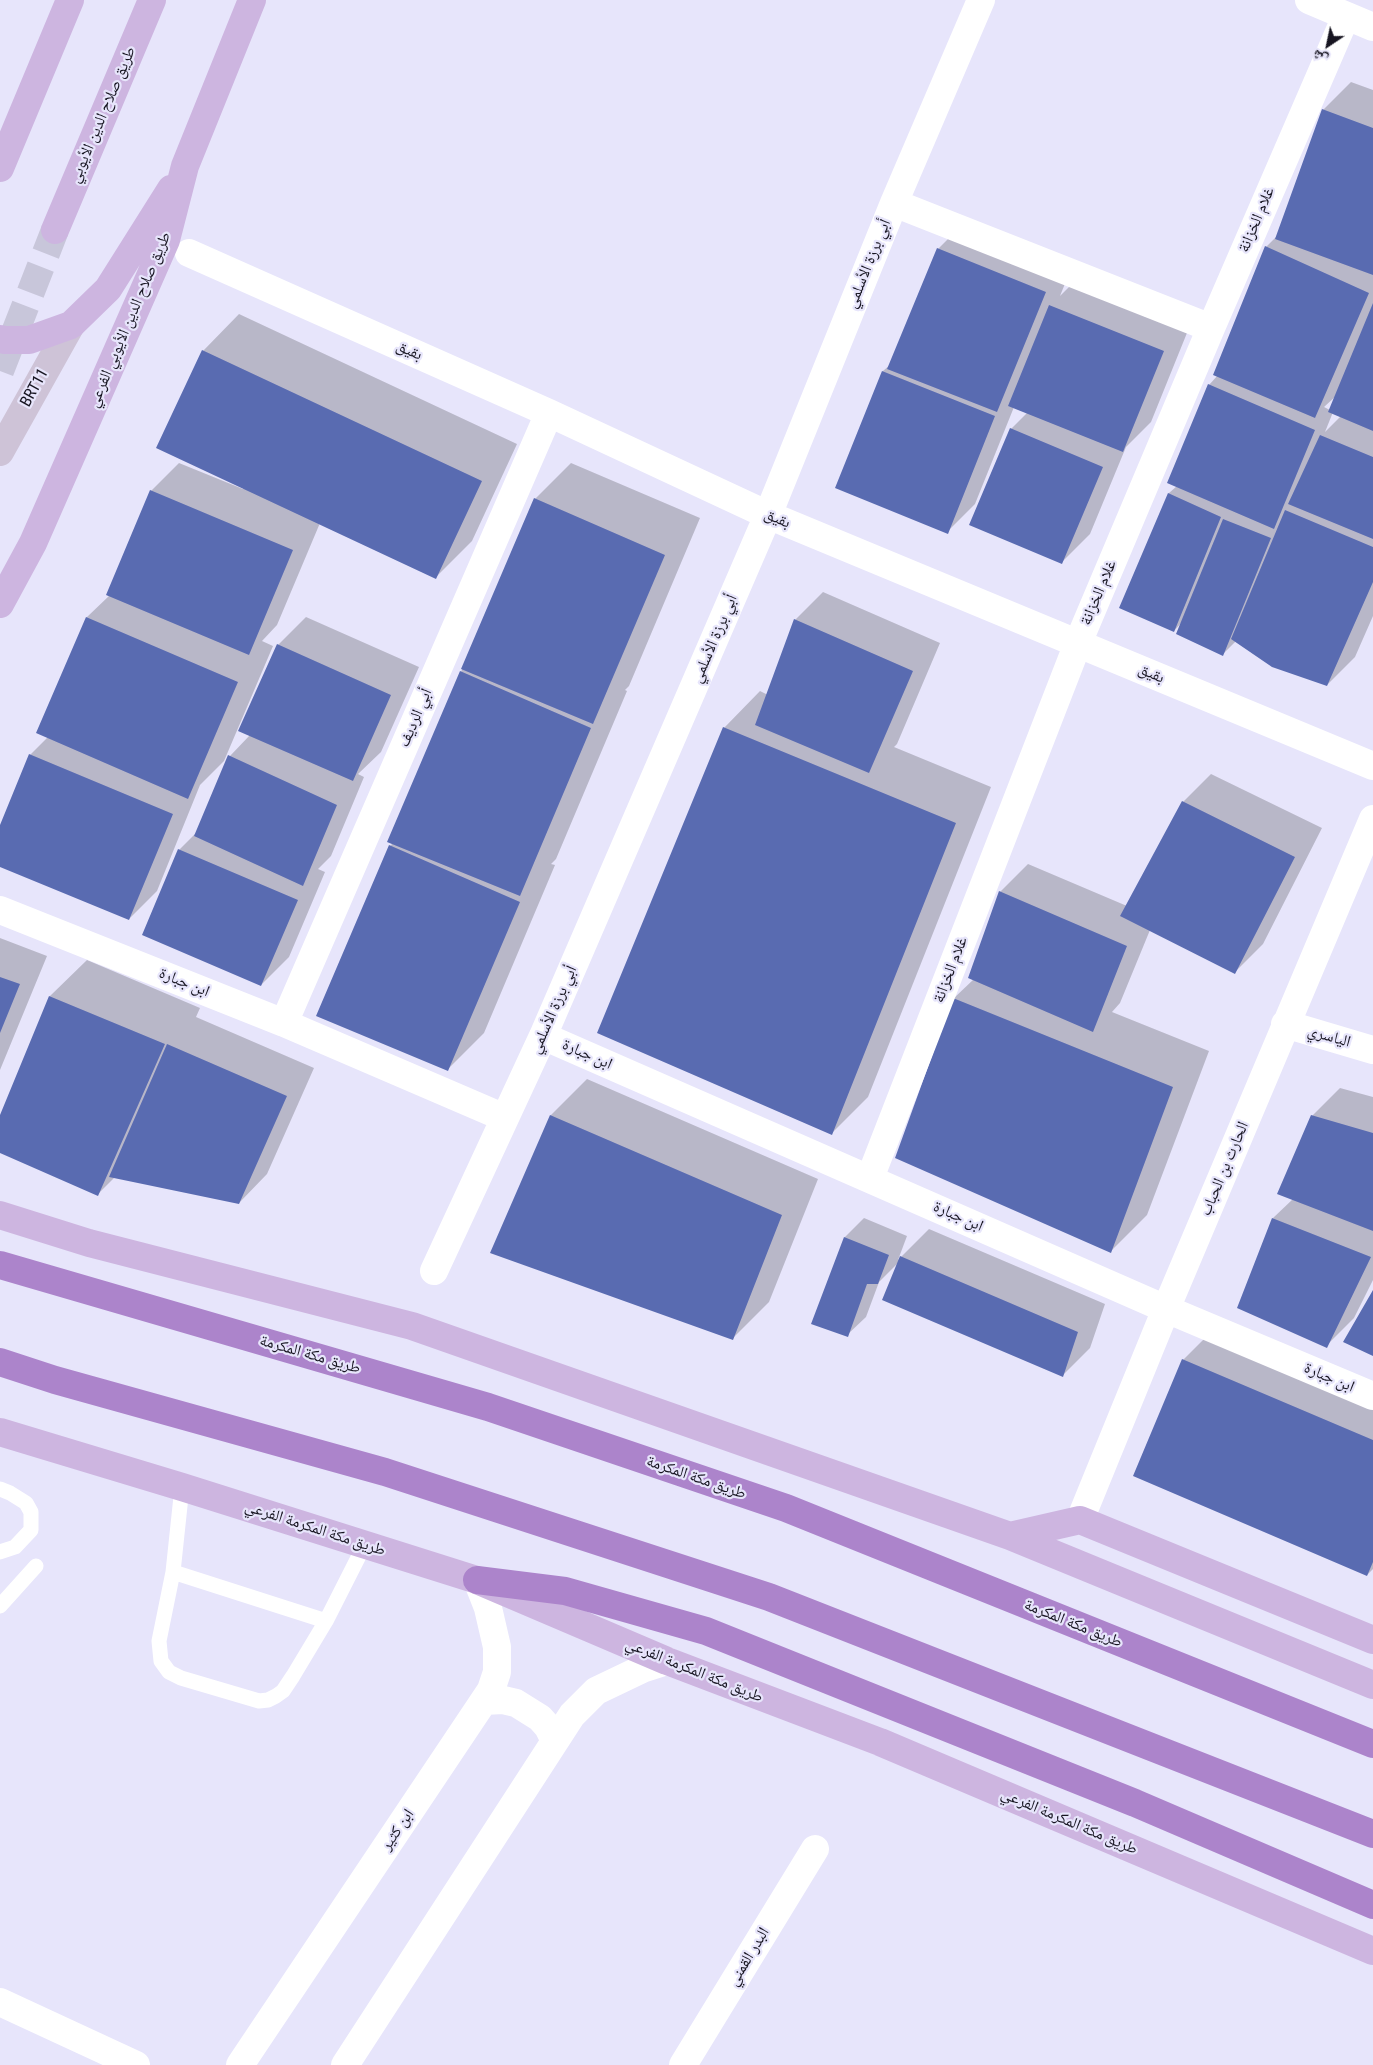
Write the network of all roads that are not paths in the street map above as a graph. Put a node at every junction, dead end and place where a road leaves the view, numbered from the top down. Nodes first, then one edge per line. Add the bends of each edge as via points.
1 (70, 0) edge
2 (152, 0) edge
3 (252, 0) edge
4 (981, 0) edge
5 (1309, 0) edge
6 (1346, 16) junction
7 (1373, 27) edge
8 (185, 166) junction
9 (0, 168) edge
10 (894, 203) junction
11 (55, 230) tunnel mouth
12 (189, 253) dead end
13 (70, 324) junction
14 (1211, 328) junction
15 (0, 338) edge
16 (549, 413) junction
17 (0, 452) edge
18 (768, 515) junction
19 (0, 604) edge
20 (1078, 643) junction
21 (1373, 766) edge
22 (1373, 819) edge
23 (0, 910) edge
24 (284, 1023) junction
25 (1285, 1024) junction
26 (544, 1036) junction
27 (1373, 1050) edge
28 (505, 1118) junction
29 (870, 1178) junction
30 (0, 1194) edge
31 (0, 1215) edge
32 (89, 1243) junction
33 (0, 1265) edge
34 (434, 1271) dead end
35 (1166, 1309) junction
36 (0, 1362) edge
37 (1373, 1396) edge
38 (0, 1432) edge
39 (182, 1487) junction
40 (0, 1489) edge
41 (1080, 1520) junction
42 (1010, 1536) junction
43 (364, 1546) junction
44 (0, 1552) edge
45 (36, 1566) dead end
46 (173, 1572) junction
47 (477, 1580) junction
48 (0, 1606) edge
49 (326, 1621) junction
50 (1373, 1640) edge
51 (666, 1661) junction
52 (1373, 1685) edge
53 (484, 1701) junction
54 (555, 1741) junction
55 (1373, 1744) edge
56 (1373, 1834) edge
57 (814, 1849) dead end
58 (1373, 1905) edge
59 (1373, 1951) edge
60 (0, 2002) edge
61 (136, 2065) edge
62 (240, 2065) edge
63 (345, 2065) edge
64 (683, 2065) edge

1 - 9 main road
2 - 11 main road, طريق صلاح الدين الأيوبي
3 - 8 main road, طريق صلاح الدين الأيوبي الفرعي
4 - 10 street, أبي برزة الأسلمي
5 - 6 street
6 - 7 street
6 - 14 street, غلام الخزانة
8 - 13 main road via 108,289
8 - 19 main road, طريق صلاح الدين الأيوبي الفرعي via 166,240 34,542
10 - 14 street
10 - 18 street, أبي برزة الأسلمي
12 - 16 street, بقيق
13 - 15 main road via 29,340
13 - 17 main road, BRT11
14 - 20 street, غلام الخزانة
16 - 18 street, بقيق
16 - 24 street, أبي الرديف
18 - 20 street, بقيق
18 - 26 street, أبي برزة الأسلمي
20 - 21 street, بقيق
20 - 29 street, غلام الخزانة
22 - 25 street, الحارث بن الحباب
23 - 24 street, ابن جبارة
24 - 28 street, ابن جبارة
25 - 27 street, الياسري
25 - 35 street, الحارث بن الحباب
26 - 28 street, أبي برزة الأسلمي
26 - 29 street, ابن جبارة
28 - 34 street, أبي برزة الأسلمي
29 - 35 street, ابن جبارة
30 - 32 main road
31 - 32 main road
32 - 42 main road via 412,1326
33 - 55 highway, طريق مكة المكرمة via 488,1407 786,1508
35 - 37 street, ابن جبارة
35 - 41 street, الحارث بن الحباب
36 - 56 highway via 385,1472 769,1598
38 - 39 main road, طريق مكة المكرمة الفرعي
39 - 43 main road, طريق مكة المكرمة الفرعي
39 - 46 lane
40 - 44 lane via 26,1503 31,1512 31,1530 14,1547
41 - 42 main road
41 - 50 main road
42 - 52 main road
43 - 47 main road, طريق مكة المكرمة الفرعي
43 - 49 lane
45 - 48 lane
46 - 49 lane
46 - 49 lane via 159,1641 161,1661 169,1672 181,1678 268,1700 283,1691
47 - 51 main road, طريق مكة المكرمة الفرعي
47 - 53 street, ابن كثير via 488,1608 497,1647 497,1672
47 - 58 highway via 565,1591 706,1631 1135,1803
51 - 54 street via 596,1691 572,1715
51 - 59 main road, طريق مكة المكرمة الفرعي via 880,1742
53 - 54 street via 516,1703 540,1718
53 - 62 street, ابن كثير
54 - 63 street
57 - 64 street, البدر القمني
60 - 61 street

